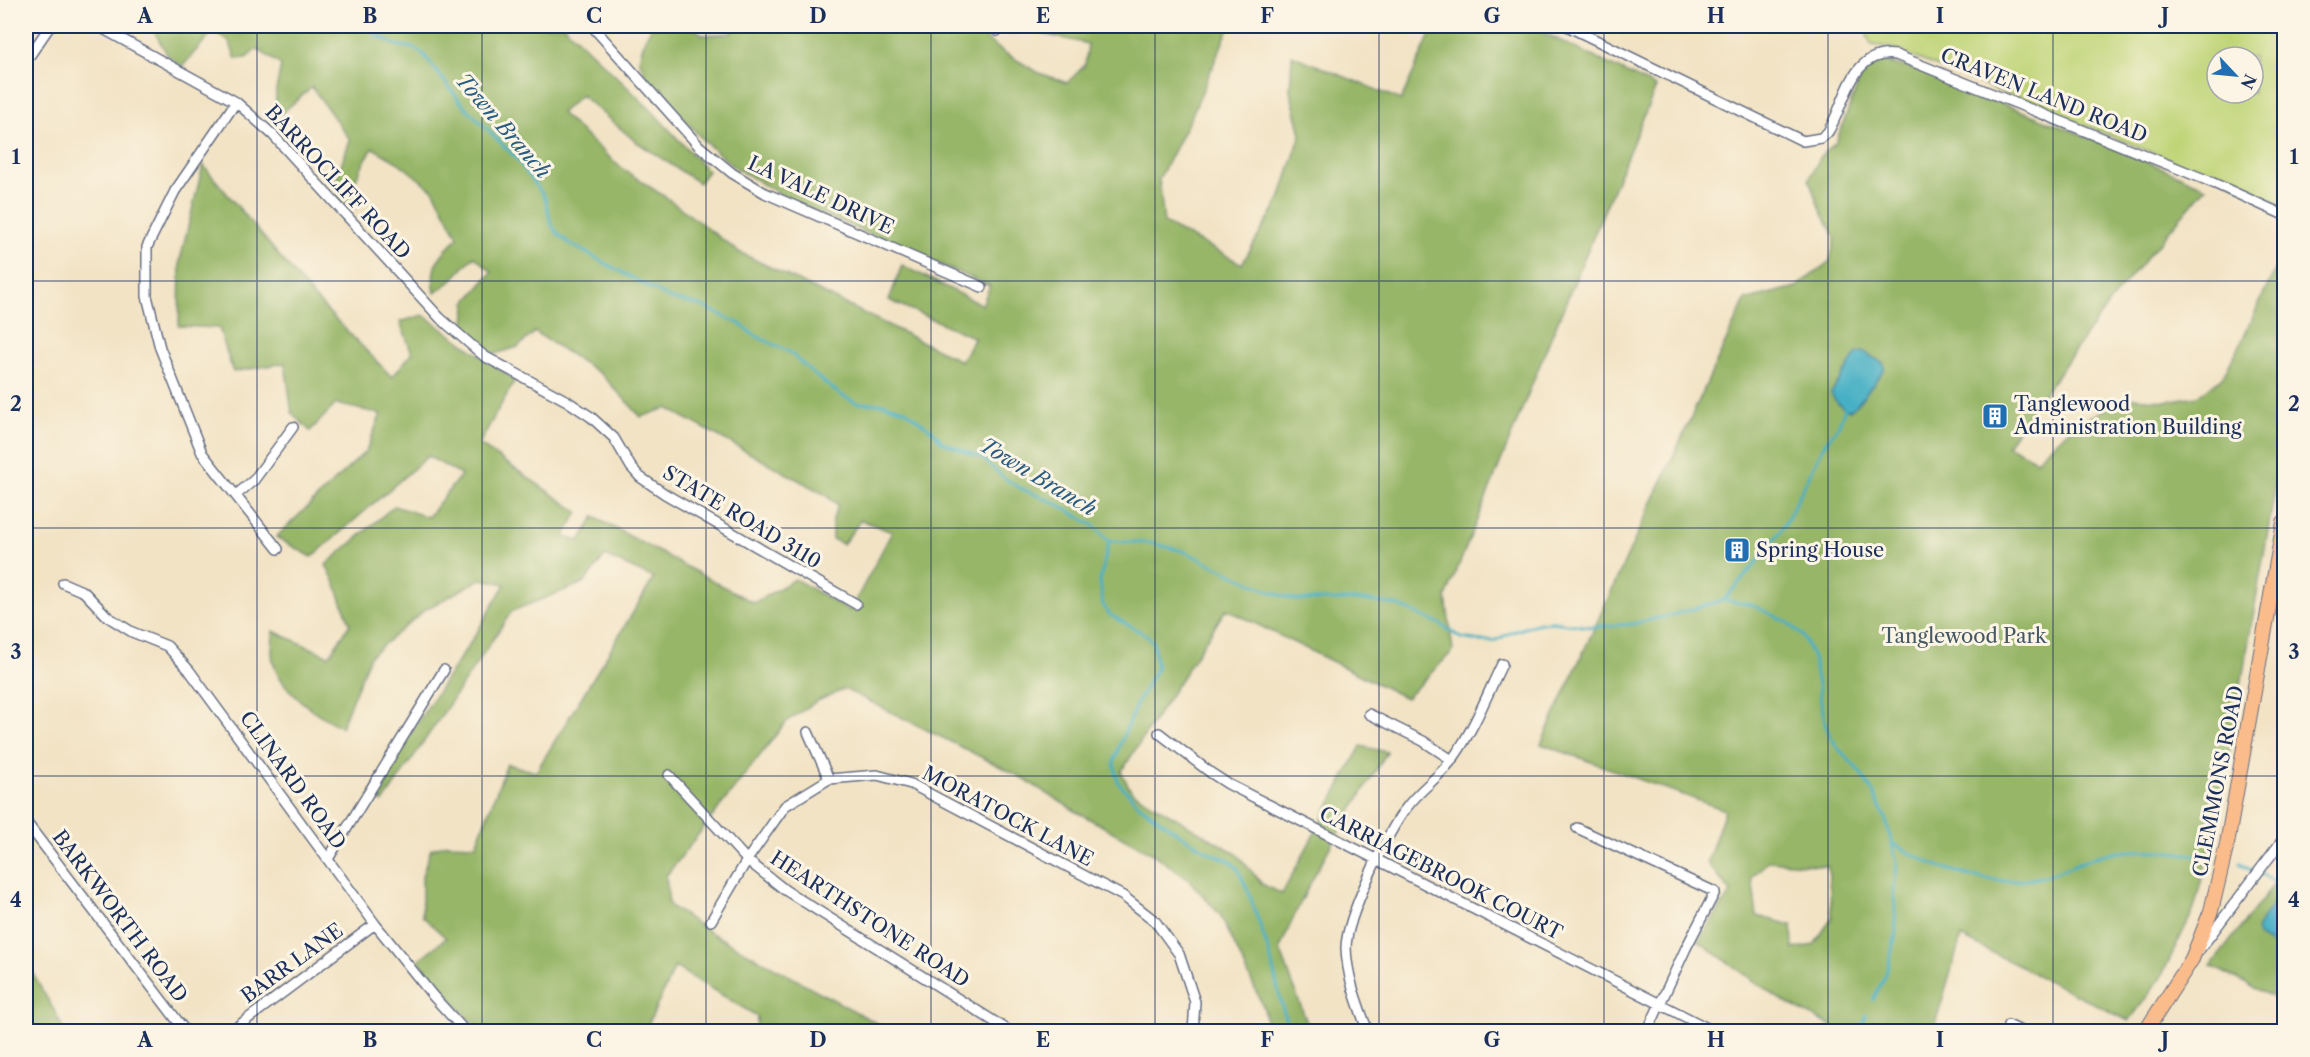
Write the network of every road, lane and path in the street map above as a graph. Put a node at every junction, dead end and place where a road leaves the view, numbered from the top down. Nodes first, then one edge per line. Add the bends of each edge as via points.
1 (50, 26) edge
2 (98, 26) edge
3 (592, 26) edge
4 (1568, 26) edge
5 (26, 61) edge
6 (236, 102) junction
7 (2284, 215) edge
8 (982, 287) dead end
9 (536, 385) joint
10 (293, 427) dead end
11 (236, 495) junction
12 (2284, 522) edge
13 (278, 549) dead end
14 (63, 583) dead end
15 (856, 604) dead end
16 (1502, 664) dead end
17 (444, 670) dead end
18 (1369, 714) dead end
19 (808, 732) dead end
20 (1159, 733) dead end
21 (1452, 760) junction
22 (669, 775) dead end
23 (830, 779) junction
24 (26, 822) edge
25 (1577, 828) dead end
26 (2284, 838) edge
27 (328, 859) junction
28 (747, 860) junction
29 (1377, 860) junction
30 (711, 921) dead end
31 (375, 924) junction
32 (2192, 959) junction
33 (1660, 1004) junction
34 (2008, 1025) dead end
35 (465, 1031) edge
36 (186, 1032) edge
37 (230, 1032) edge
38 (1011, 1032) edge
39 (1194, 1032) edge
40 (1368, 1032) edge
41 (1647, 1032) edge
42 (1715, 1032) edge
43 (2023, 1032) edge
44 (2145, 1032) edge

1 - 5 street
2 - 6 street, BARROCLIFF ROAD
3 - 8 street, LA VALE DRIVE via 699,146 732,173 765,193
4 - 7 street, CRAVEN LAND ROAD via 1803,141 1821,138 1827,132 1857,70 1866,60 1878,54 1896,55
6 - 9 street, BARROCLIFF ROAD via 273,135 440,318 484,356
6 - 11 street via 175,191 147,247 147,296 160,348 202,453
9 - 15 street, STATE ROAD 3110 via 591,417 615,438 640,477
10 - 11 street via 254,480
11 - 13 street
12 - 32 main road, CLEMMONS ROAD via 2220,879
14 - 27 street, CLINARD ROAD via 84,592 108,617 132,632 167,646 189,670
16 - 21 street
17 - 27 street
18 - 21 street
19 - 23 street
20 - 29 street, CARRIAGEBROOK COURT via 1228,784
21 - 29 street via 1407,806
22 - 28 street, HEARTHSTONE ROAD
23 - 28 street, MORATOCK LANE via 785,806
23 - 39 street, MORATOCK LANE via 877,775 911,784 1123,896 1155,921 1179,954 1195,1002
24 - 36 street, BARKWORTH ROAD
25 - 33 street via 1715,892
26 - 32 street
27 - 31 street, CLINARD ROAD
28 - 30 street, MORATOCK LANE
28 - 38 street, HEARTHSTONE ROAD via 785,890
29 - 33 street, CARRIAGEBROOK COURT
29 - 40 street via 1349,925 1346,947 1350,979
31 - 35 street, CLINARD ROAD
31 - 37 street, BARR LANE
32 - 44 main road, CLEMMONS ROAD
33 - 41 street
33 - 42 street, CARRIAGEBROOK COURT
34 - 43 street

